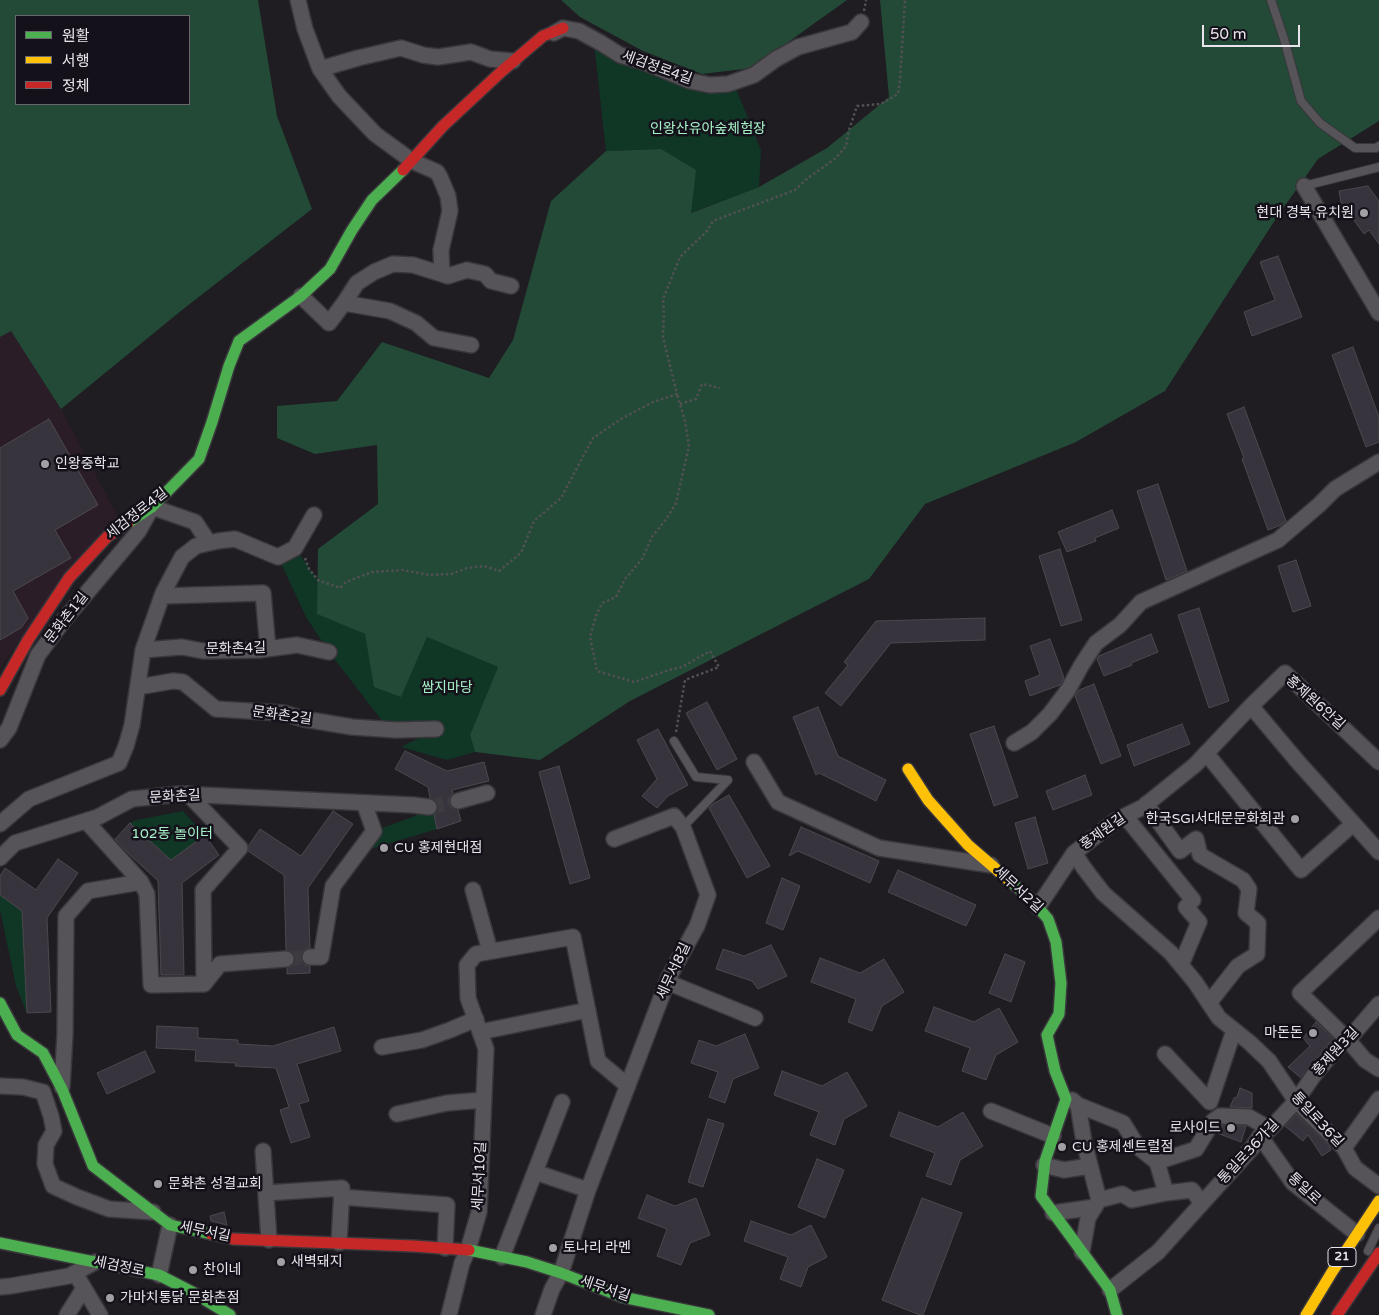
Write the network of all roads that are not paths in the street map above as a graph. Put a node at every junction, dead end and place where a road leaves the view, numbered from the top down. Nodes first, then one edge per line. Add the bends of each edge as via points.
1 (298, 0) edge
2 (1271, 0) edge
3 (861, 22) dead end
4 (528, 49) joint
5 (513, 61) junction
6 (320, 69) junction
7 (1379, 146) edge
8 (412, 161) junction
9 (1379, 167) edge
10 (1304, 186) joint
11 (442, 274) junction
12 (511, 286) dead end
13 (301, 296) junction
14 (344, 303) junction
15 (1379, 313) edge
16 (471, 345) dead end
17 (1379, 462) edge
18 (152, 507) junction
19 (314, 514) dead end
20 (209, 543) junction
21 (162, 596) junction
22 (268, 649) junction
23 (143, 650) junction
24 (329, 652) dead end
25 (138, 687) junction
26 (0, 690) edge
27 (1251, 706) junction
28 (436, 729) dead end
29 (0, 740) edge
30 (674, 741) road end
31 (1014, 743) dead end
32 (1206, 753) junction
33 (754, 762) dead end
34 (1379, 762) edge
35 (908, 769) dead end
36 (488, 793) dead end
37 (188, 794) junction
38 (458, 800) tunnel mouth
39 (364, 803) junction
40 (1146, 804) junction
41 (428, 807) tunnel mouth
42 (1125, 816) junction
43 (86, 821) junction
44 (0, 824) edge
45 (1353, 824) junction
46 (683, 827) junction
47 (614, 839) dead end
48 (1379, 852) edge
49 (1074, 853) junction
50 (0, 858) edge
51 (992, 866) junction
52 (141, 882) junction
53 (473, 890) dead end
54 (1038, 907) junction
55 (1379, 918) edge
56 (490, 951) junction
57 (310, 957) tunnel mouth
58 (286, 959) tunnel mouth
59 (1181, 965) junction
60 (667, 982) junction
61 (204, 984) junction
62 (0, 1003) edge
63 (1209, 1003) junction
64 (1379, 1004) edge
65 (588, 1010) junction
66 (755, 1018) dead end
67 (478, 1025) junction
68 (1234, 1030) junction
69 (1348, 1040) junction
70 (382, 1047) dead end
71 (1165, 1054) dead end
72 (1379, 1069) edge
73 (0, 1086) edge
74 (628, 1086) junction
75 (62, 1089) junction
76 (1064, 1095) junction
77 (1379, 1099) edge
78 (484, 1100) junction
79 (1296, 1101) junction
80 (562, 1102) dead end
81 (1210, 1102) junction
82 (1078, 1104) junction
83 (991, 1111) dead end
84 (397, 1114) dead end
85 (1220, 1116) junction
86 (1265, 1133) junction
87 (1053, 1136) junction
88 (1344, 1148) junction
89 (263, 1152) dead end
90 (1156, 1162) junction
91 (1044, 1165) junction
92 (1090, 1166) junction
93 (535, 1172) junction
94 (1379, 1186) edge
95 (588, 1190) junction
96 (266, 1193) junction
97 (1166, 1193) junction
98 (341, 1198) junction
99 (1379, 1201) edge
100 (1097, 1203) junction
101 (1202, 1203) junction
102 (153, 1212) junction
103 (1053, 1213) junction
104 (170, 1225) junction
105 (1379, 1228) edge
106 (1357, 1234) junction
107 (269, 1240) junction
108 (339, 1242) junction
109 (0, 1243) edge
110 (445, 1248) junction
111 (468, 1250) junction
112 (1082, 1252) junction
113 (1379, 1253) edge
114 (502, 1257) junction
115 (1362, 1259) dead end
116 (95, 1262) junction
117 (75, 1273) junction
118 (561, 1273) junction
119 (159, 1275) junction
120 (0, 1287) edge
121 (84, 1288) junction
122 (1110, 1290) junction
123 (1335, 1311) edge
124 (67, 1315) edge
125 (100, 1315) edge
126 (230, 1315) edge
127 (449, 1315) edge
128 (543, 1315) edge
129 (709, 1315) edge
130 (1117, 1315) edge
131 (1306, 1315) edge
132 (1327, 1315) edge

1 - 6 street
2 - 7 lane via 1301,102 1320,123 1354,148
3 - 4 street, 세검정로4길 via 852,32 798,47 754,75 728,84 690,81 620,55 578,31 563,28
4 - 5 street, 세검정로4길
5 - 6 street via 490,59 471,52 438,57 402,48
5 - 8 street, 세검정로4길 via 443,126
6 - 8 street via 339,96 375,134
8 - 11 street via 437,172 448,196 450,210 441,250
8 - 13 street, 세검정로4길 via 372,200 330,269
9 - 10 lane
10 - 15 street
11 - 12 street via 448,276 467,270
11 - 14 street via 413,265 393,264 357,284
13 - 14 street via 329,324
13 - 18 street, 세검정로4길 via 239,341 199,459
14 - 16 street via 390,311 416,323 434,338
17 - 31 street via 1335,488 1278,540 1141,602 1120,625 1096,643 1050,714 1032,732
18 - 20 street via 195,522
18 - 26 street, 세검정로4길 via 108,536 69,578
18 - 29 street, 문화촌1길 via 138,532 38,655 9,728
19 - 20 street via 295,548 278,556 235,539
20 - 21 street via 196,546 182,557
21 - 22 street via 263,592
21 - 23 street
22 - 23 street, 문화촌4길 via 203,651 182,647
22 - 24 street, 문화촌4길 via 297,645
23 - 25 street
25 - 28 street, 문화촌2길 via 183,682 216,709 283,714 352,727
25 - 44 street via 132,725 118,763 29,799
27 - 32 street, 홍제원길
27 - 34 street, 홍제원6안길 via 1285,673
27 - 45 street
30 - 46 lane via 696,776 728,780
32 - 40 street, 홍제원길
32 - 45 street via 1301,870
33 - 51 street via 778,802 880,848
35 - 51 street, 세무서2길 via 928,800 968,845
36 - 38 street
37 - 39 street, 문화촌길
37 - 43 street, 문화촌길 via 132,799
37 - 61 street via 240,848 203,890
39 - 41 street, 문화촌길 via 414,810
39 - 57 street via 374,831 333,886 321,956
40 - 42 street, 홍제원길
40 - 63 street via 1180,852 1196,839 1200,856 1243,880 1249,890 1246,913 1258,923 1257,954 1238,966
42 - 49 street, 홍제원길
42 - 59 street via 1193,900 1186,907 1199,922
43 - 50 street, 문화촌길 via 15,843
43 - 52 street
45 - 48 street
46 - 47 street via 674,816
46 - 60 street, 세무서8길 via 708,895 697,926
49 - 54 street, 홍제원길
49 - 59 street, 통일로36길 via 1103,893
51 - 54 street, 세무서2길
52 - 61 street via 147,894 151,985
52 - 75 street via 88,891 66,916
53 - 56 street
54 - 76 street, 세무서2길 via 1048,919 1056,942 1061,983 1059,1014 1047,1035
55 - 69 street via 1300,993
56 - 65 street, 세무서10길 via 573,937
56 - 67 street, 세무서10길 via 476,954 467,965 468,998
58 - 61 street via 220,964
59 - 63 street, 통일로36길
60 - 66 street
60 - 74 street, 세무서8길
62 - 75 street via 17,1035 43,1053
63 - 68 street, 통일로36길 via 1219,1018
64 - 69 street, 홍제원3길
65 - 67 street
65 - 74 street, 세무서10길 via 598,1061
67 - 70 street
67 - 78 street, 세무서10길 via 486,1049
68 - 79 street, 통일로36길 via 1269,1061
68 - 81 street
69 - 72 street via 1365,1060
69 - 79 street, 홍제원3길 via 1336,1049
71 - 81 street
73 - 102 street via 43,1092 54,1131 46,1145 45,1164 53,1186 109,1209
74 - 95 street, 세무서8길
75 - 102 street via 93,1166
76 - 82 street
76 - 87 street via 1066,1098
77 - 88 street
78 - 84 street via 447,1103
78 - 111 street, 세무서10길 via 478,1212
79 - 86 street, 통일로36가길
79 - 88 street, 통일로36길
80 - 93 street
81 - 85 lane
82 - 90 street via 1123,1123 1138,1148
82 - 92 street
83 - 87 street
85 - 86 street via 1250,1117
85 - 90 street via 1213,1121 1196,1149
86 - 101 street, 통일로36가길
86 - 106 street, 통일로 via 1294,1183
87 - 91 street
88 - 94 street, 통일로36길 via 1355,1168
89 - 96 street
90 - 97 street
91 - 92 street via 1064,1170
91 - 103 street via 1041,1196
92 - 100 street
93 - 95 street
93 - 114 street
95 - 118 street, 세무서8길
96 - 98 street via 342,1188
96 - 107 street
97 - 100 street via 1132,1200 1122,1194
97 - 101 street via 1192,1190
98 - 108 street
98 - 110 street via 447,1205
99 - 106 street, 21
100 - 103 street
100 - 112 street via 1088,1218
101 - 122 street, 통일로36가길 via 1158,1252
102 - 104 street
103 - 112 street
104 - 107 street, 세무서길 via 233,1239
104 - 119 street
105 - 115 lane
106 - 131 street, 21
107 - 108 street, 세무서길
108 - 110 street, 세무서길
109 - 116 street, 세검정로
110 - 111 street, 세무서길
111 - 114 street, 세무서길
111 - 127 street, 세무서10길
112 - 122 street
113 - 123 street
114 - 118 street, 세무서길
116 - 117 street
116 - 119 street, 세검정로
117 - 120 street
117 - 121 street, 세검정로
118 - 128 street, 세무서8길
118 - 129 street, 세무서길 via 622,1297
119 - 126 street, 세검정로
121 - 124 street
121 - 125 street, 세검정로
122 - 130 street
123 - 132 lane

